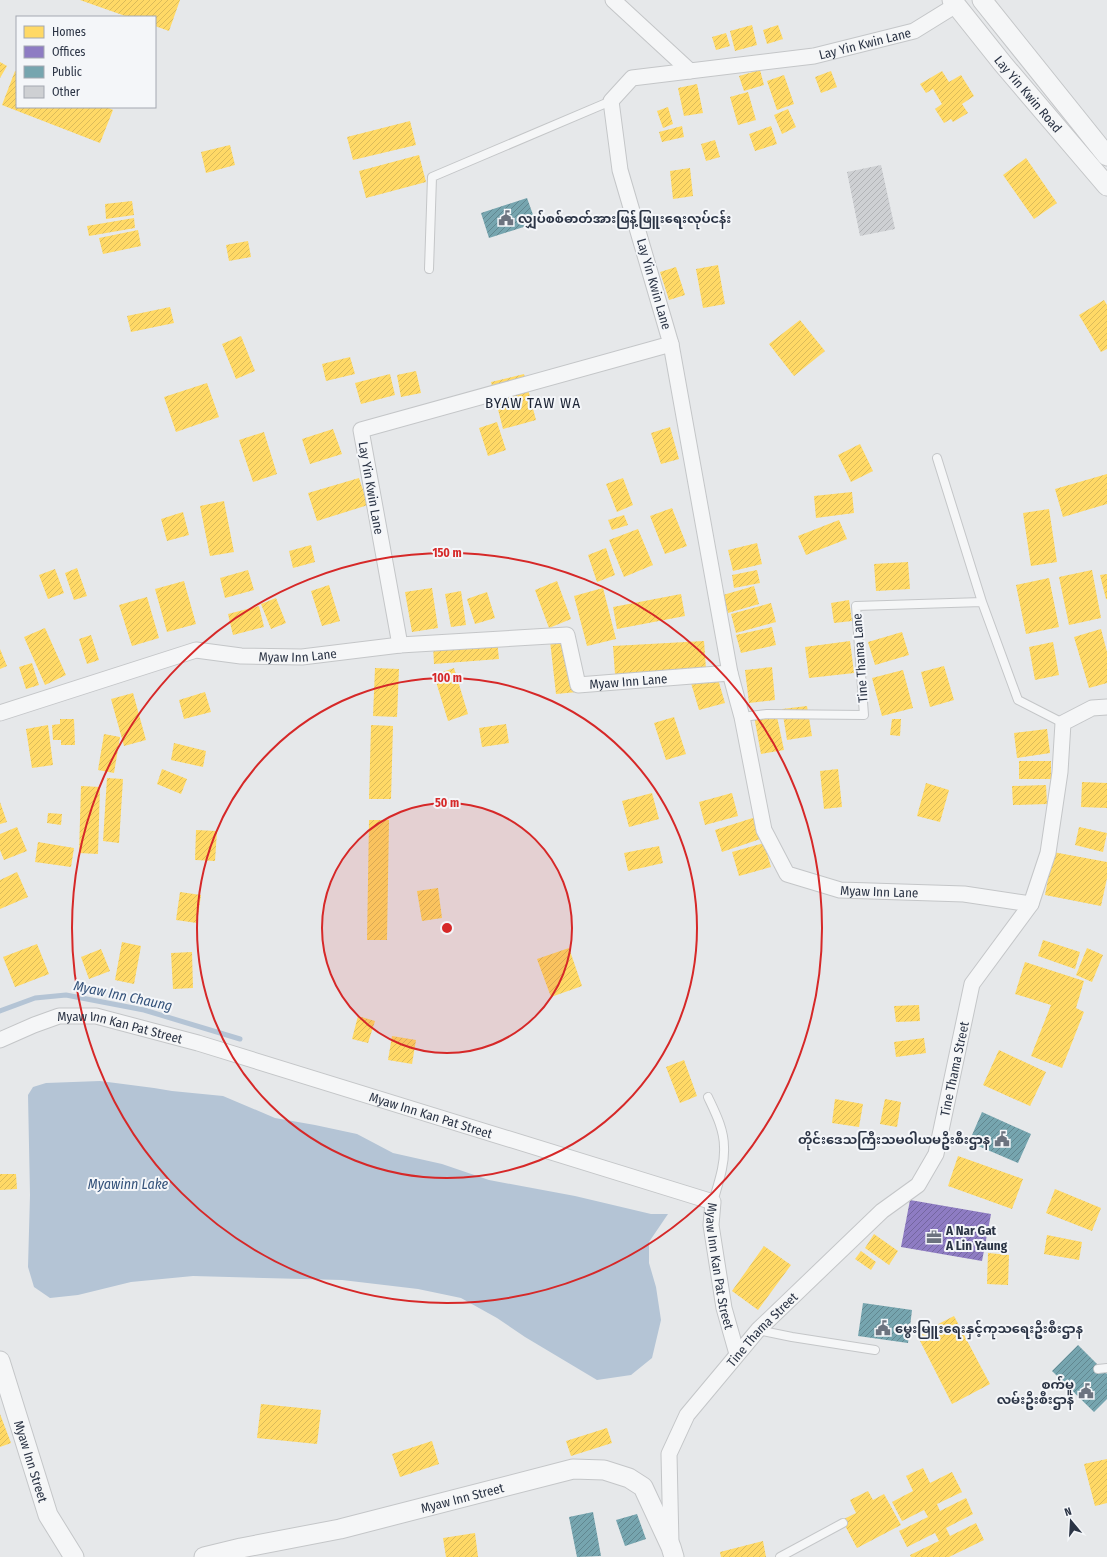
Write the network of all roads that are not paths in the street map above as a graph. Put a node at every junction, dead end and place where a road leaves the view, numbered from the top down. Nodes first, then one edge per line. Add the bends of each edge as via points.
1 (613, 0) edge
2 (982, 0) edge
3 (954, 2) edge
4 (690, 71) junction
5 (611, 101) junction
6 (1107, 156) edge
7 (1107, 186) edge
8 (429, 269) dead end
9 (671, 344) junction
10 (937, 458) dead end
11 (982, 602) junction
12 (400, 645) junction
13 (730, 673) junction
14 (1107, 707) edge
15 (0, 713) edge
16 (742, 717) junction
17 (1064, 723) junction
18 (1031, 904) junction
19 (0, 1040) edge
20 (708, 1097) dead end
21 (713, 1202) junction
22 (758, 1330) junction
23 (875, 1350) dead end
24 (737, 1354) junction
25 (0, 1362) edge
26 (1107, 1368) edge
27 (1098, 1369) dead end
28 (842, 1523) dead end
29 (673, 1552) edge
30 (74, 1557) edge
31 (204, 1557) edge
32 (780, 1557) edge

1 - 4 street
2 - 6 street, Lay Yin Kwin Road
3 - 4 street, Lay Yin Kwin Lane via 914,30 814,56
3 - 7 street, Lay Yin Kwin Road
4 - 5 street, Lay Yin Kwin Lane via 632,78
5 - 8 lane via 432,177
5 - 9 street, Lay Yin Kwin Lane via 620,170
9 - 12 street, Lay Yin Kwin Lane via 360,430
9 - 13 street
10 - 11 lane
11 - 16 lane, Tine Thama Lane via 856,606 864,715 767,714
11 - 17 lane via 1018,700
12 - 13 street, Myaw Inn Lane via 567,635 578,685
12 - 15 street, Myaw Inn Lane via 302,657 241,656 196,650
13 - 16 street, Myaw Inn Lane
14 - 17 street via 1092,708
16 - 18 street, Myaw Inn Lane via 764,830 788,874 840,890 964,894
17 - 18 street, Tine Thama Street via 1060,772 1048,853
18 - 22 street, Tine Thama Street via 972,984 936,1154 918,1185 882,1212
19 - 21 street, Myaw Inn Kan Pat Street via 59,1016 96,1016 198,1043
20 - 21 lane via 720,1123 724,1146 721,1173
21 - 24 street, Myaw Inn Kan Pat Street via 711,1225 724,1308
22 - 23 lane
22 - 24 street, Tine Thama Street
24 - 29 street, Tine Thama Street via 687,1415 669,1454
25 - 30 street, Myaw Inn Street via 48,1515
26 - 27 lane
28 - 32 lane
29 - 31 street, Myaw Inn Street via 643,1487 629,1478 604,1470 573,1469 340,1529

